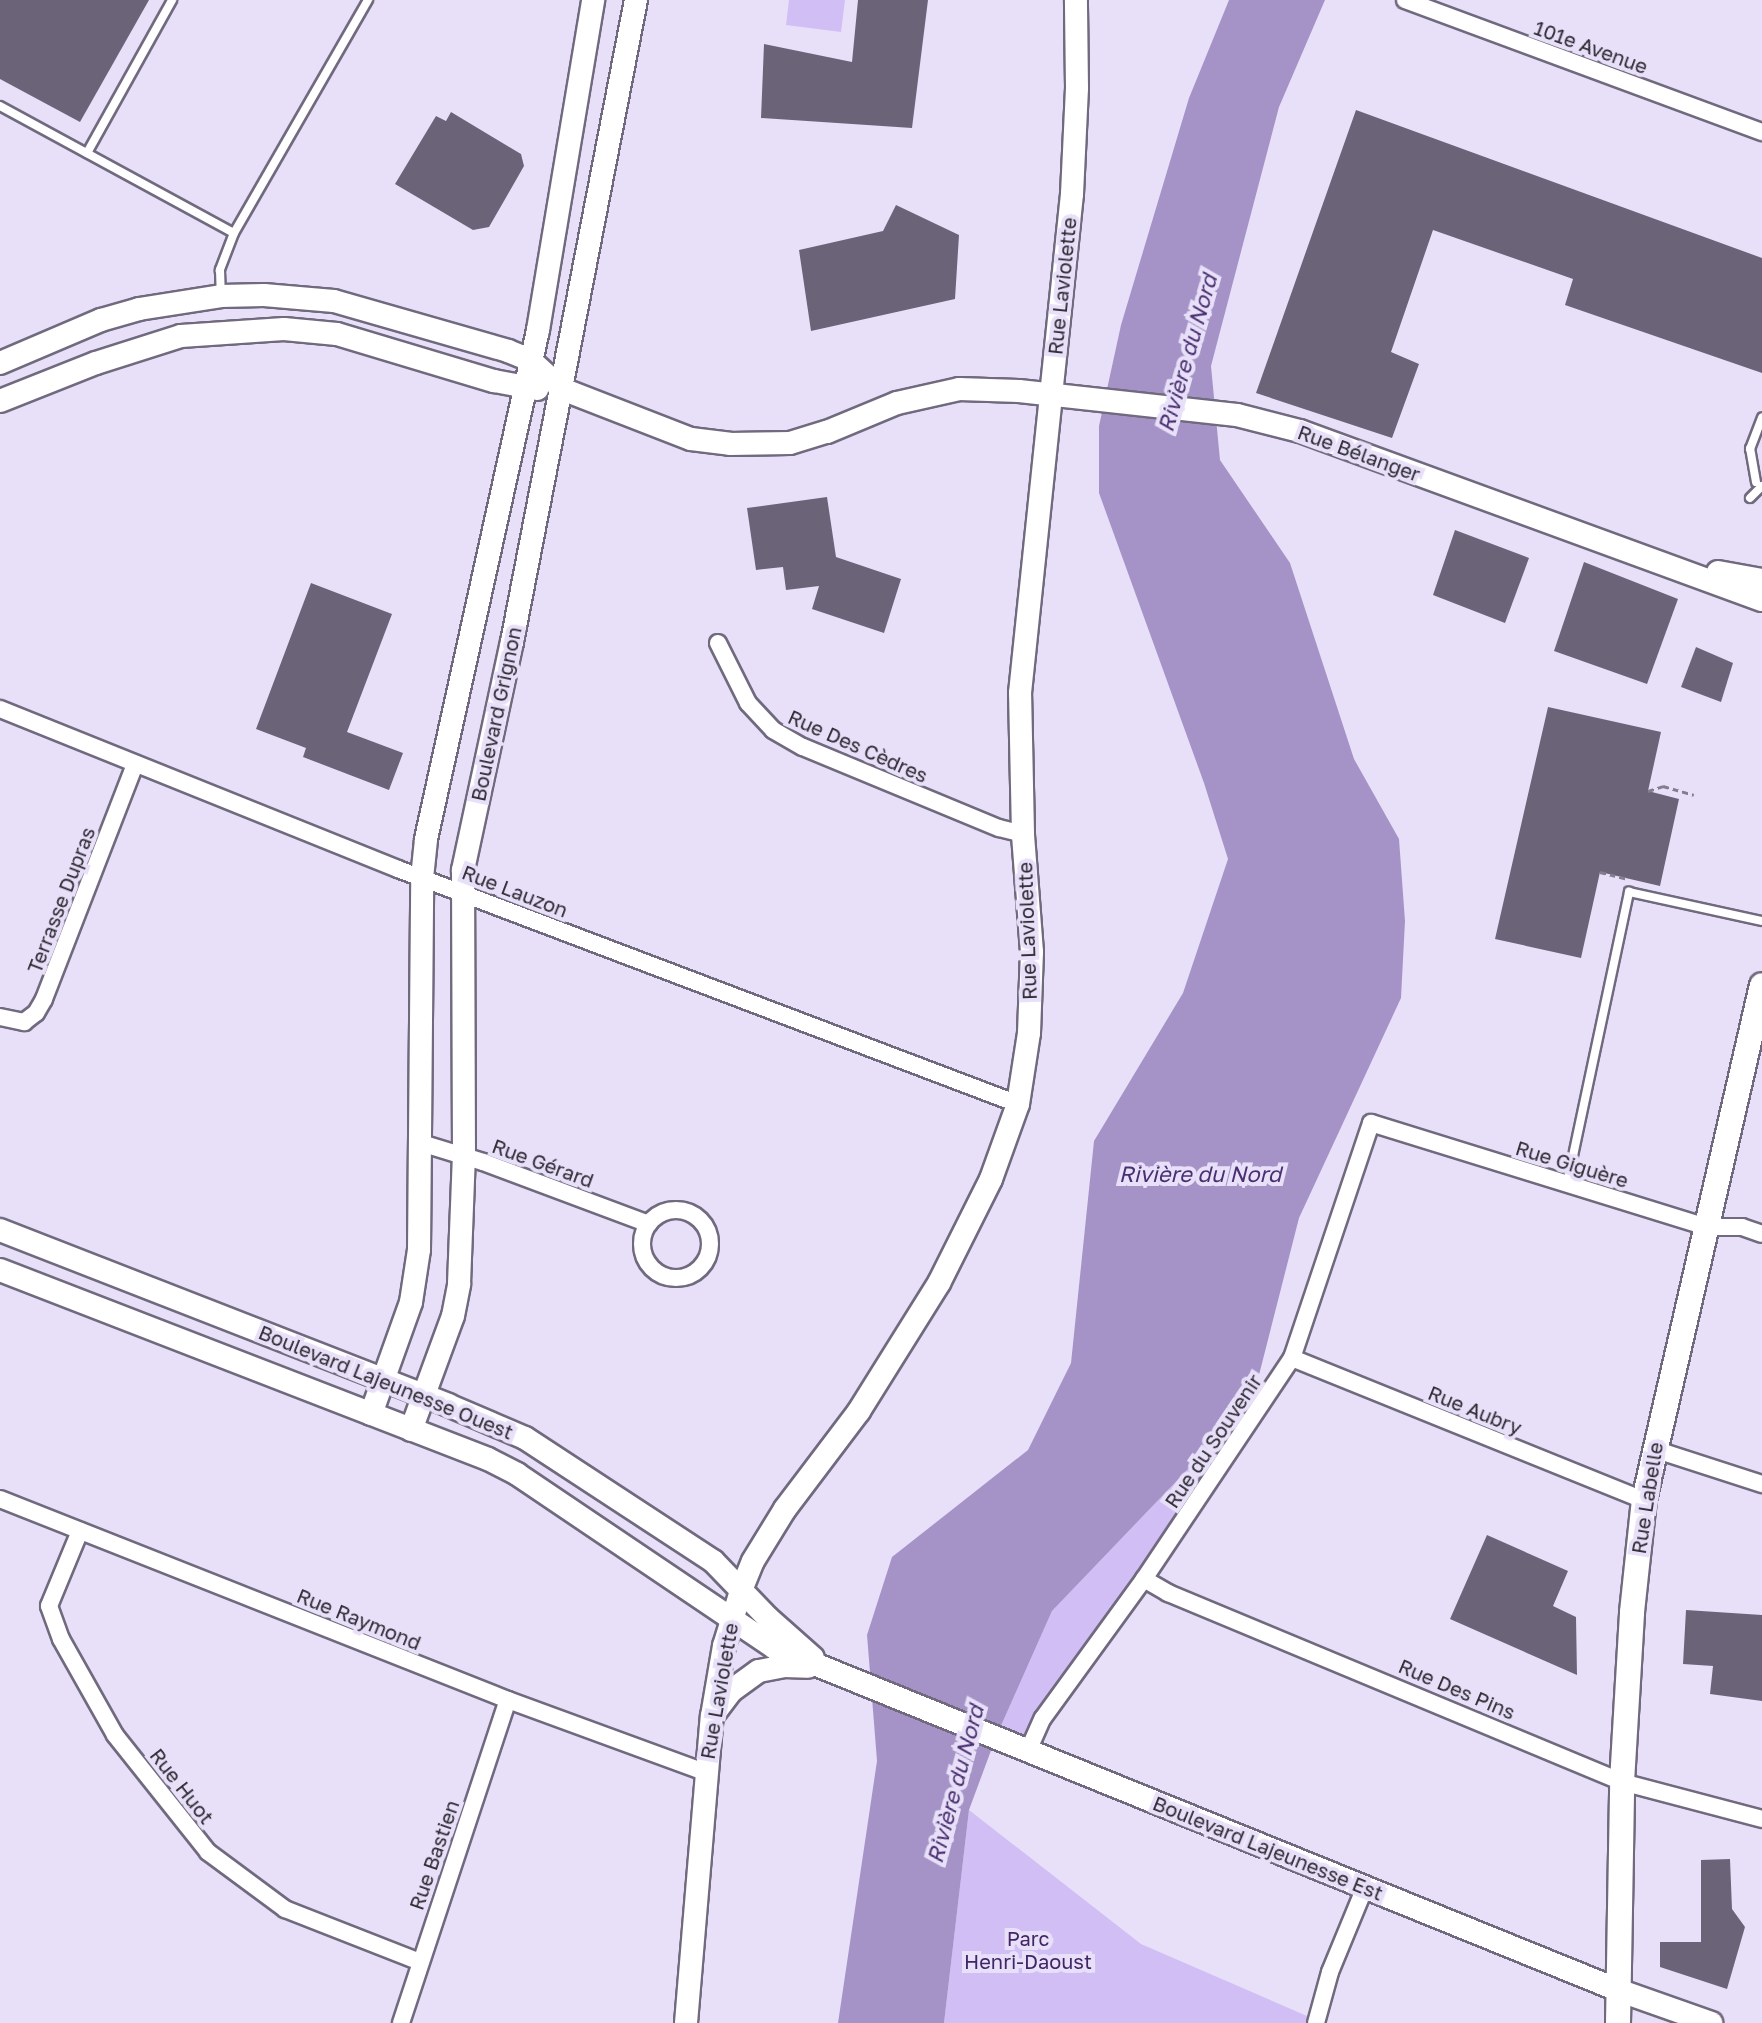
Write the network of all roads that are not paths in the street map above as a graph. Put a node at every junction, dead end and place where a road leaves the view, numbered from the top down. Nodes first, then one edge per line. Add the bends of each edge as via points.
1 (172, 0) edge
2 (368, 0) edge
3 (593, 0) edge
4 (636, 0) edge
5 (1076, 0) edge
6 (1405, 0) edge
7 (0, 106) edge
8 (1762, 132) edge
9 (87, 153) junction
10 (234, 233) junction
11 (221, 296) junction
12 (530, 360) junction
13 (0, 363) edge
14 (523, 389) junction
15 (562, 389) junction
16 (1051, 395) junction
17 (0, 401) edge
18 (1762, 417) edge
19 (1759, 484) edge
20 (1750, 498) dead end
21 (1654, 560) junction
22 (1762, 580) edge
23 (1762, 600) edge
24 (718, 643) dead end
25 (0, 709) edge
26 (135, 764) junction
27 (1023, 834) junction
28 (422, 878) junction
29 (463, 893) junction
30 (1762, 921) edge
31 (1762, 985) edge
32 (0, 1017) edge
33 (1018, 1104) junction
34 (1371, 1123) joint
35 (421, 1143) junction
36 (464, 1156) junction
37 (1567, 1184) junction
38 (649, 1224) junction
39 (1706, 1227) junction
40 (0, 1230) edge
41 (1762, 1234) edge
42 (0, 1270) edge
43 (1292, 1358) junction
44 (383, 1379) junction
45 (424, 1395) junction
46 (371, 1414) junction
47 (411, 1430) junction
48 (1654, 1449) junction
49 (1762, 1484) edge
50 (0, 1499) edge
51 (1644, 1500) junction
52 (80, 1531) junction
53 (1144, 1579) junction
54 (742, 1588) junction
55 (731, 1618) junction
56 (826, 1669) junction
57 (508, 1700) junction
58 (712, 1716) junction
59 (1028, 1751) junction
60 (705, 1772) junction
61 (1622, 1782) junction
62 (1762, 1819) edge
63 (1365, 1887) junction
64 (420, 1962) junction
65 (1618, 1990) junction
66 (401, 2023) edge
67 (686, 2023) edge
68 (1316, 2023) edge
69 (1618, 2023) edge
70 (1711, 2023) edge

1 - 9 lane
2 - 10 lane
3 - 12 street
4 - 15 street, Boulevard Grignon
5 - 16 street, Rue Laviolette via 1072,194
6 - 8 street, 101e Avenue
7 - 9 lane
9 - 10 lane
10 - 11 lane via 220,270
11 - 12 street via 334,301
11 - 13 street via 101,320
12 - 14 street
12 - 15 street
14 - 15 street
14 - 17 street via 337,334 236,330 181,336
14 - 28 street
15 - 16 street, Rue Bélanger via 691,439 759,445 827,432 929,393 983,389
15 - 29 street, Boulevard Grignon via 463,870
16 - 21 street, Rue Bélanger via 1237,415 1300,431
16 - 27 street, Rue Laviolette via 1020,693
18 - 19 lane via 1750,449
19 - 20 lane
21 - 22 street, Rue Bélanger
21 - 23 street, Rue Bélanger
24 - 27 street, Rue Des Cèdres via 748,703 773,730 803,747
25 - 26 street, Rue Lauzon
26 - 28 street, Rue Lauzon
26 - 32 street, Terrasse Dupras via 44,999 24,1022
27 - 33 street, Rue Laviolette via 1032,952 1029,1033
28 - 29 street, Rue Lauzon
28 - 35 street
29 - 33 street, Rue Lauzon
29 - 36 street, Boulevard Grignon
30 - 37 lane via 1629,892
31 - 39 main road, Rue Labelle
33 - 54 street, Rue Laviolette via 991,1179 939,1283 859,1411 785,1509
34 - 37 street, Rue Giguère
34 - 43 street, Rue du Souvenir
35 - 36 street, Rue Gérard
35 - 44 street via 416,1277
36 - 38 street, Rue Gérard
36 - 45 street, Boulevard Grignon via 459,1284
37 - 39 street, Rue Giguère
38 - 38 street via 661,1213 676,1210 701,1221 710,1244 701,1268 684,1277 659,1273 643,1251
39 - 41 street, Rue Giguère via 1742,1227
39 - 48 main road, Rue Labelle
40 - 44 street, Boulevard Lajeunesse Ouest
42 - 46 street, Boulevard Lajeunesse Ouest
43 - 51 street, Rue Aubry
43 - 53 street, Rue du Souvenir
44 - 45 street, Boulevard Lajeunesse Ouest
44 - 46 street
45 - 47 street, Boulevard Grignon
45 - 54 street, Boulevard Lajeunesse Ouest via 525,1438 713,1561
46 - 47 street, Boulevard Lajeunesse Ouest
47 - 55 street, Boulevard Lajeunesse Ouest via 517,1474
48 - 49 street
48 - 51 main road, Rue Labelle
50 - 52 street, Rue Raymond
51 - 61 main road, Rue Labelle
52 - 57 street, Rue Raymond
52 - 64 street, Rue Huot via 49,1606 61,1639 115,1735 208,1852 285,1909
53 - 59 street, Rue du Souvenir via 1043,1718
53 - 61 street, Rue Des Pins
54 - 55 street, Rue Laviolette
54 - 56 street, Boulevard Lajeunesse Est
55 - 56 street, Boulevard Lajeunesse Est via 775,1648
55 - 58 street, Rue Laviolette
56 - 58 street via 784,1666 759,1671 731,1691
56 - 59 street, Boulevard Lajeunesse Est
57 - 60 street, Rue Raymond
57 - 64 street, Rue Bastien
58 - 60 street, Rue Laviolette
59 - 63 street, Boulevard Lajeunesse Est
60 - 67 street, Rue Laviolette
61 - 62 street, Rue Des Pins
61 - 65 main road, Rue Labelle
63 - 65 street, Boulevard Lajeunesse Est
63 - 68 street via 1330,1972
64 - 66 street, Rue Bastien
65 - 69 main road, Rue Labelle
65 - 70 street, Boulevard Lajeunesse Est

